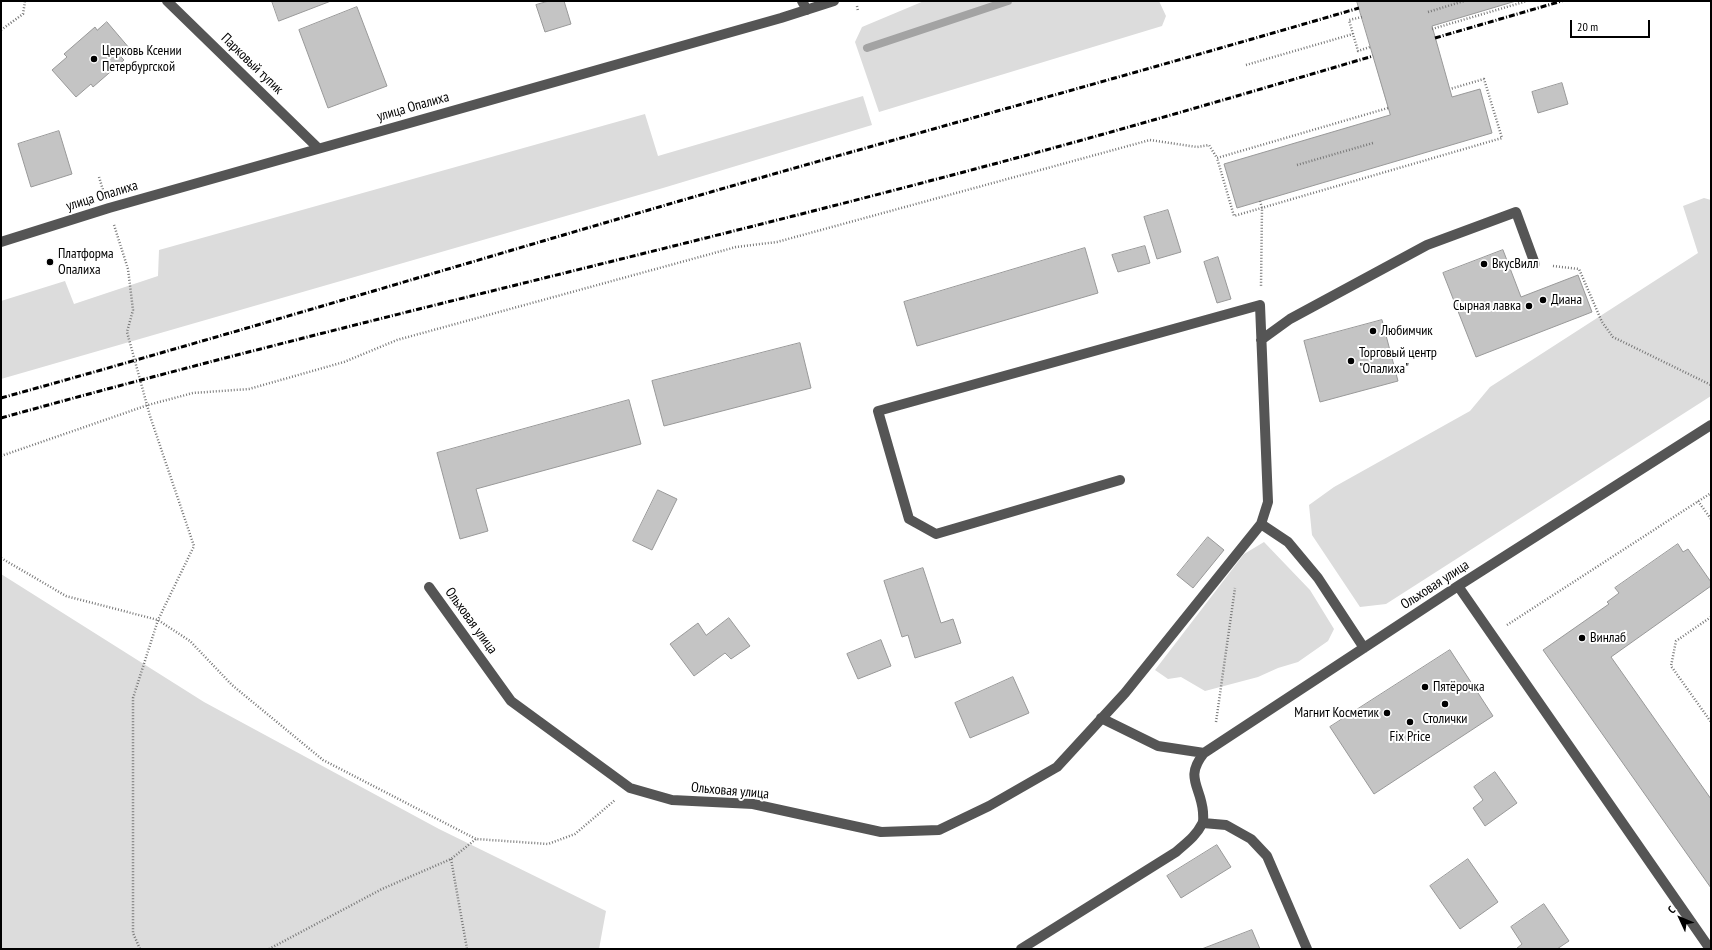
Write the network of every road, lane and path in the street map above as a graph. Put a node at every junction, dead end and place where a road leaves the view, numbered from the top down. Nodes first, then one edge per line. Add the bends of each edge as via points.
1 (25, 1) edge
2 (167, 1) edge
3 (834, 1) edge
4 (1464, 1) edge
5 (1527, 1) edge
6 (804, 5) edge
7 (856, 6) dead end
8 (858, 12) dead end
9 (1428, 12) dead end
10 (1362, 17) dead end
11 (1432, 29) dead end
12 (1, 30) edge
13 (1353, 34) junction
14 (1370, 47) dead end
15 (1246, 65) dead end
16 (1450, 89) dead end
17 (1388, 108) dead end
18 (1374, 143) dead end
19 (318, 148) junction
20 (1217, 158) junction
21 (1297, 166) dead end
22 (99, 177) dead end
23 (104, 191) dead end
24 (1260, 201) dead end
25 (1262, 208) junction
26 (113, 222) dead end
27 (1, 242) edge
28 (1535, 264) joint
29 (1260, 305) junction
30 (1261, 340) junction
31 (1711, 385) edge
32 (148, 406) junction
33 (1711, 425) edge
34 (1, 456) edge
35 (1120, 480) dead end
36 (1711, 493) edge
37 (1698, 501) junction
38 (1711, 519) edge
39 (1260, 524) junction
40 (1, 558) edge
41 (1236, 582) dead end
42 (1458, 586) junction
43 (429, 587) dead end
44 (1711, 616) edge
45 (158, 620) junction
46 (1492, 635) junction
47 (1364, 648) junction
48 (1101, 718) junction
49 (1711, 722) edge
50 (1208, 751) junction
51 (630, 788) junction
52 (1203, 822) junction
53 (476, 839) junction
54 (451, 859) junction
55 (140, 949) edge
56 (269, 949) edge
57 (467, 949) edge
58 (1021, 949) edge
59 (1307, 949) edge
60 (1710, 949) edge

1 - 12 path via 23,14
2 - 19 street, Парковый тупик
3 - 6 street, улица Опалиха
4 - 9 path
5 - 11 path
6 - 19 street, улица Опалиха
7 - 8 path
10 - 13 path via 1349,20
13 - 14 path via 1358,51
13 - 15 path
16 - 25 path via 1484,79 1502,138
17 - 20 path
18 - 21 path
19 - 27 street, улица Опалиха
20 - 25 path via 1234,216
20 - 32 path via 1209,145 1197,147 1150,140 777,242 736,247 397,340 344,362 249,389 193,393
22 - 23 path
24 - 25 path
25 - 29 path
26 - 32 path via 128,269 133,310 127,332
28 - 30 street via 1516,212 1427,245 1290,319
28 - 31 path via 1579,269 1602,322 1613,337
29 - 30 street, Ольховая улица
29 - 35 street via 878,411 909,519 936,534
30 - 39 street, Ольховая улица via 1268,502
32 - 34 path
32 - 45 path via 194,546
33 - 42 street, Ольховая улица
36 - 37 path
37 - 38 path
37 - 46 path
39 - 47 street via 1288,542 1318,578
39 - 48 street, Ольховая улица via 1125,693
40 - 45 path via 66,596
41 - 50 path
42 - 46 street
42 - 47 street, Ольховая улица
43 - 51 street, Ольховая улица via 511,701
44 - 49 path via 1676,641 1671,666
45 - 53 path via 190,641 232,685 323,760
45 - 55 path via 133,698 133,933
46 - 60 street
47 - 50 street, Ольховая улица
48 - 50 street via 1158,746
48 - 51 street, Ольховая улица via 1057,766 989,806 939,830 881,832 753,804 672,800
50 - 52 street, Ольховая улица via 1196,763 1194,773 1202,801
51 - 53 path via 575,834 548,844
52 - 58 street via 1195,835 1176,852
52 - 59 street via 1226,825 1251,839 1267,856
53 - 54 path
54 - 56 path via 382,889
54 - 57 path

